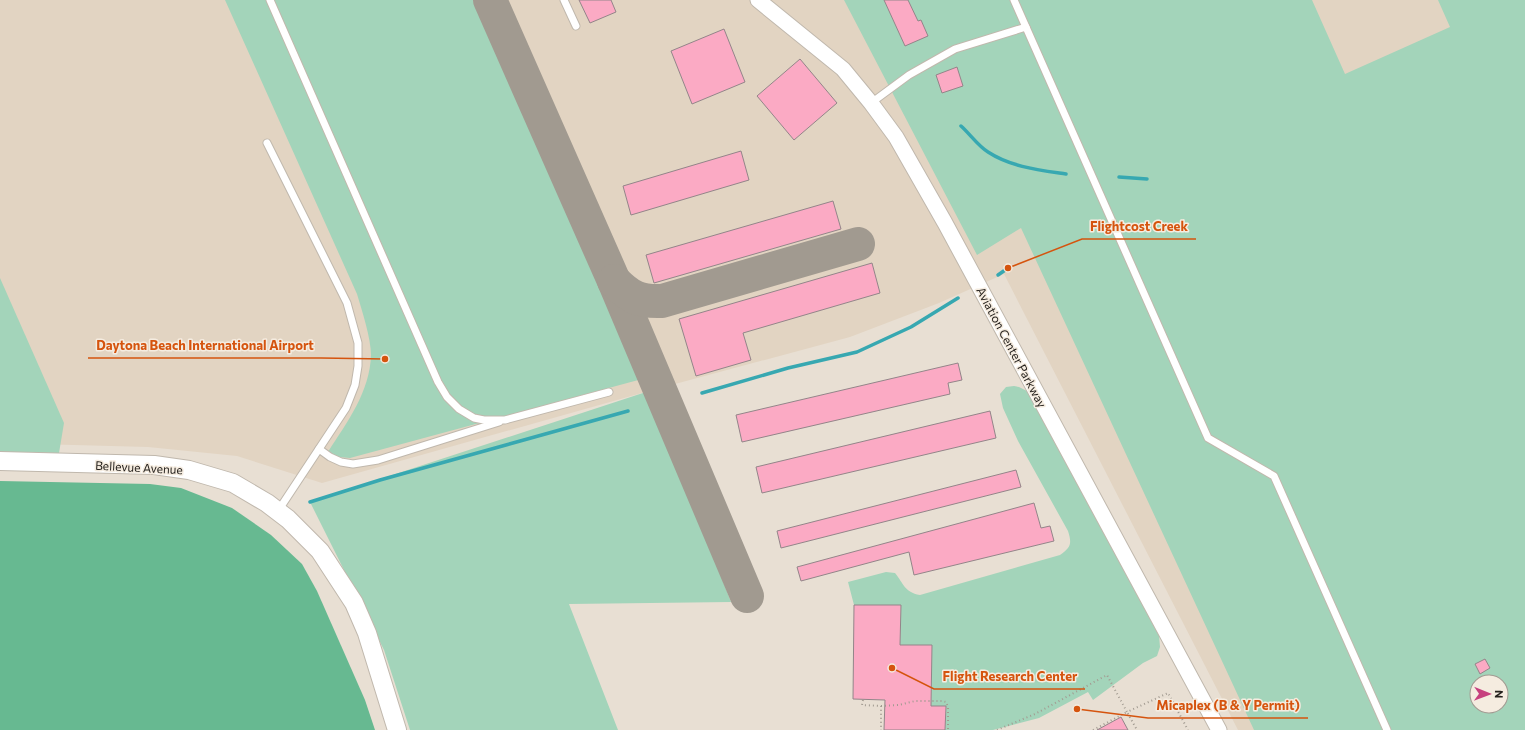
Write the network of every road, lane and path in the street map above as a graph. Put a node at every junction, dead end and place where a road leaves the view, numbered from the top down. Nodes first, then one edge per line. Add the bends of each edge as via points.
1 (270, 0) edge
2 (564, 0) edge
3 (758, 0) edge
4 (1014, 0) edge
5 (576, 26) dead end
6 (1026, 27) junction
7 (871, 103) junction
8 (267, 143) dead end
9 (609, 392) dead end
10 (505, 420) junction
11 (319, 449) junction
12 (0, 462) edge
13 (278, 511) junction
14 (862, 700) dead end
15 (881, 706) junction
16 (1127, 712) junction
17 (396, 730) edge
18 (881, 730) edge
19 (948, 730) edge
20 (997, 730) edge
21 (1093, 730) edge
22 (1137, 730) edge
23 (1188, 730) edge
24 (1218, 730) edge
25 (1387, 730) edge

1 - 10 lane via 438,382 459,409 474,418
2 - 5 lane
3 - 7 street, Aviation Center Parkway via 843,70
4 - 6 lane
6 - 7 lane via 955,49 909,75
6 - 25 lane via 1208,438 1274,476
7 - 24 street, Aviation Center Parkway via 896,137 945,223
8 - 11 lane via 347,303 358,343 355,385 346,408
9 - 10 lane
10 - 11 lane via 378,460 353,464 341,462
11 - 13 lane
12 - 13 street, Bellevue Avenue via 154,466 189,470 233,483
13 - 17 street, Bellevue Avenue via 320,551 354,603 367,632
14 - 15 path via 862,705
15 - 18 path
15 - 19 path via 914,701 946,702
16 - 20 path via 1107,675 1034,714
16 - 21 path
16 - 22 path
16 - 23 path via 1168,693

